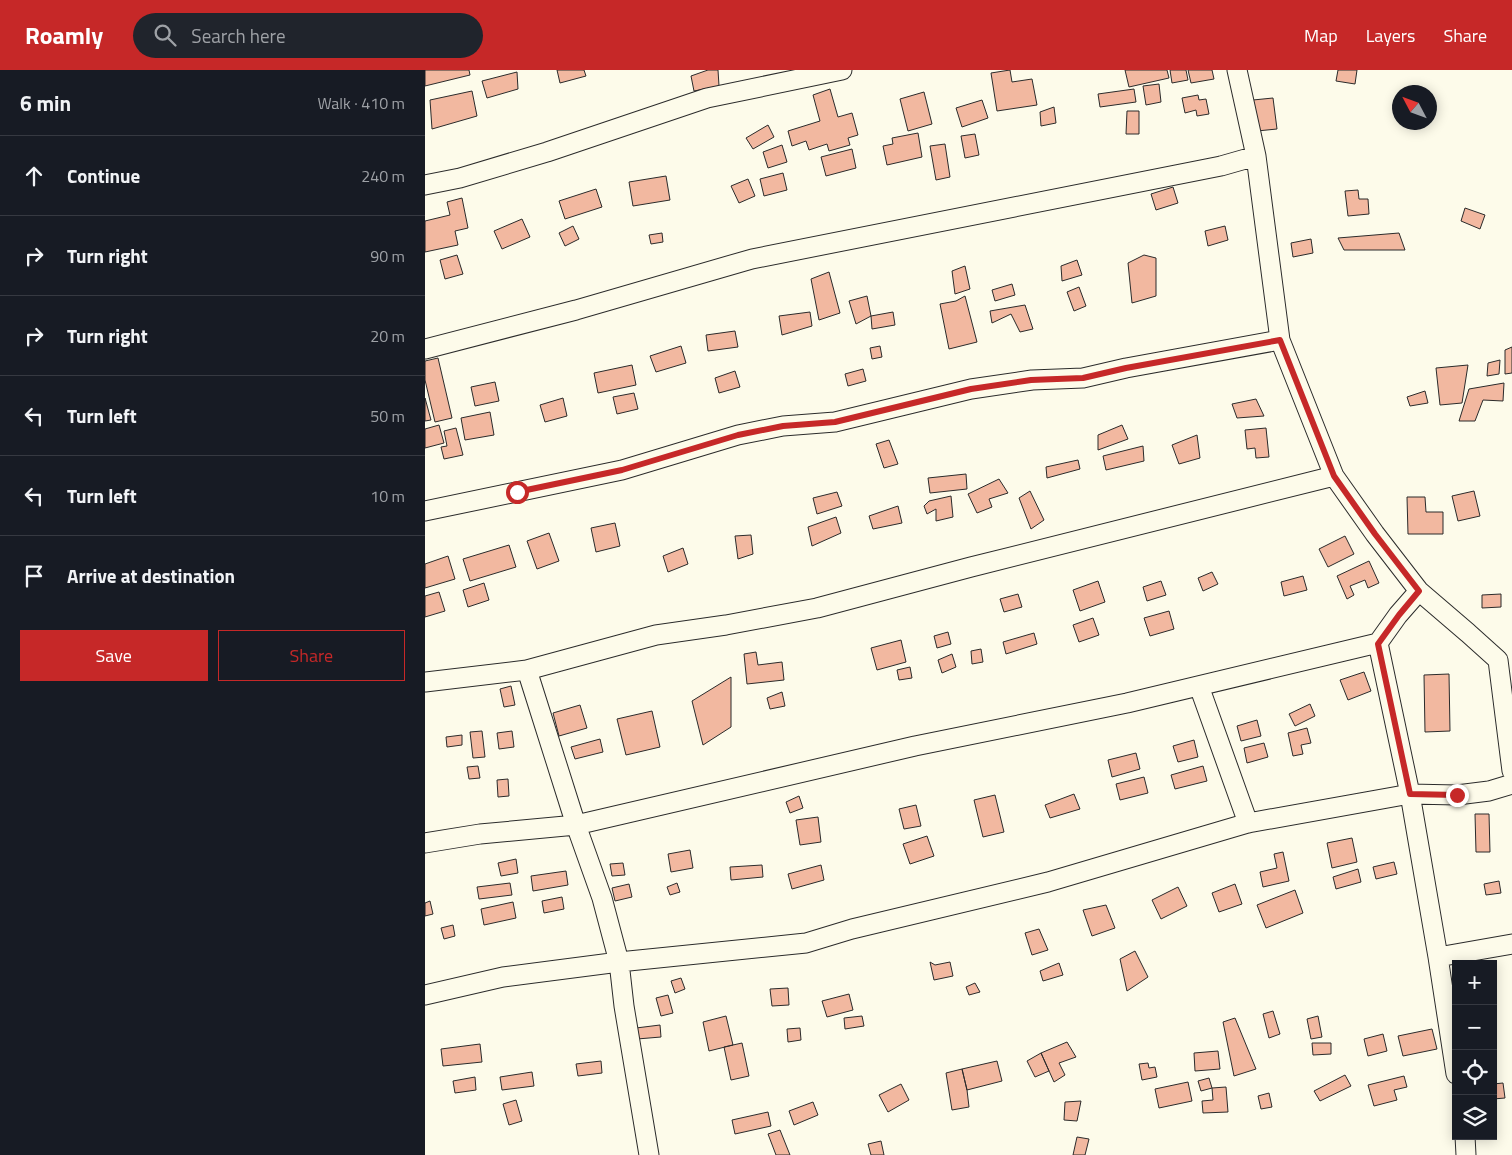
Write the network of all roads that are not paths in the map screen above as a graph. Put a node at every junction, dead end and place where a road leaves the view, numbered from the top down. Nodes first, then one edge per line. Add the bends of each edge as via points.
1 (842, 70) edge
2 (1237, 70) edge
3 (1256, 156) junction
4 (425, 185) edge
5 (1280, 340) junction
6 (425, 349) edge
7 (1334, 476) junction
8 (425, 511) edge
9 (1419, 591) junction
10 (1378, 644) junction
11 (527, 670) junction
12 (425, 682) edge
13 (1199, 686) junction
14 (1512, 771) edge
15 (1512, 784) edge
16 (1410, 794) junction
17 (1248, 823) junction
18 (576, 825) junction
19 (425, 843) edge
20 (1512, 944) edge
21 (1438, 957) junction
22 (619, 962) junction
23 (425, 995) edge
24 (1452, 1050) edge
25 (1465, 1140) edge
26 (649, 1155) edge
27 (1466, 1155) edge

1 - 4 street via 707,98 547,152
2 - 3 street
3 - 5 street
3 - 6 street via 1221,166 752,259
5 - 7 street
5 - 8 street via 1083,378 1031,380 971,389 835,422 783,426 738,435 622,470
7 - 9 street
7 - 11 street via 817,608 656,635
9 - 10 street
9 - 14 street via 1498,660
10 - 13 street
10 - 16 street
11 - 12 street
11 - 18 street
13 - 17 street
13 - 18 street via 915,746
15 - 16 street via 1457,795
16 - 17 street
16 - 21 street
17 - 22 street via 1048,882 806,943
18 - 19 street
18 - 22 street via 602,898
20 - 21 street
21 - 24 street
22 - 23 street via 503,977
22 - 26 street
25 - 27 street

